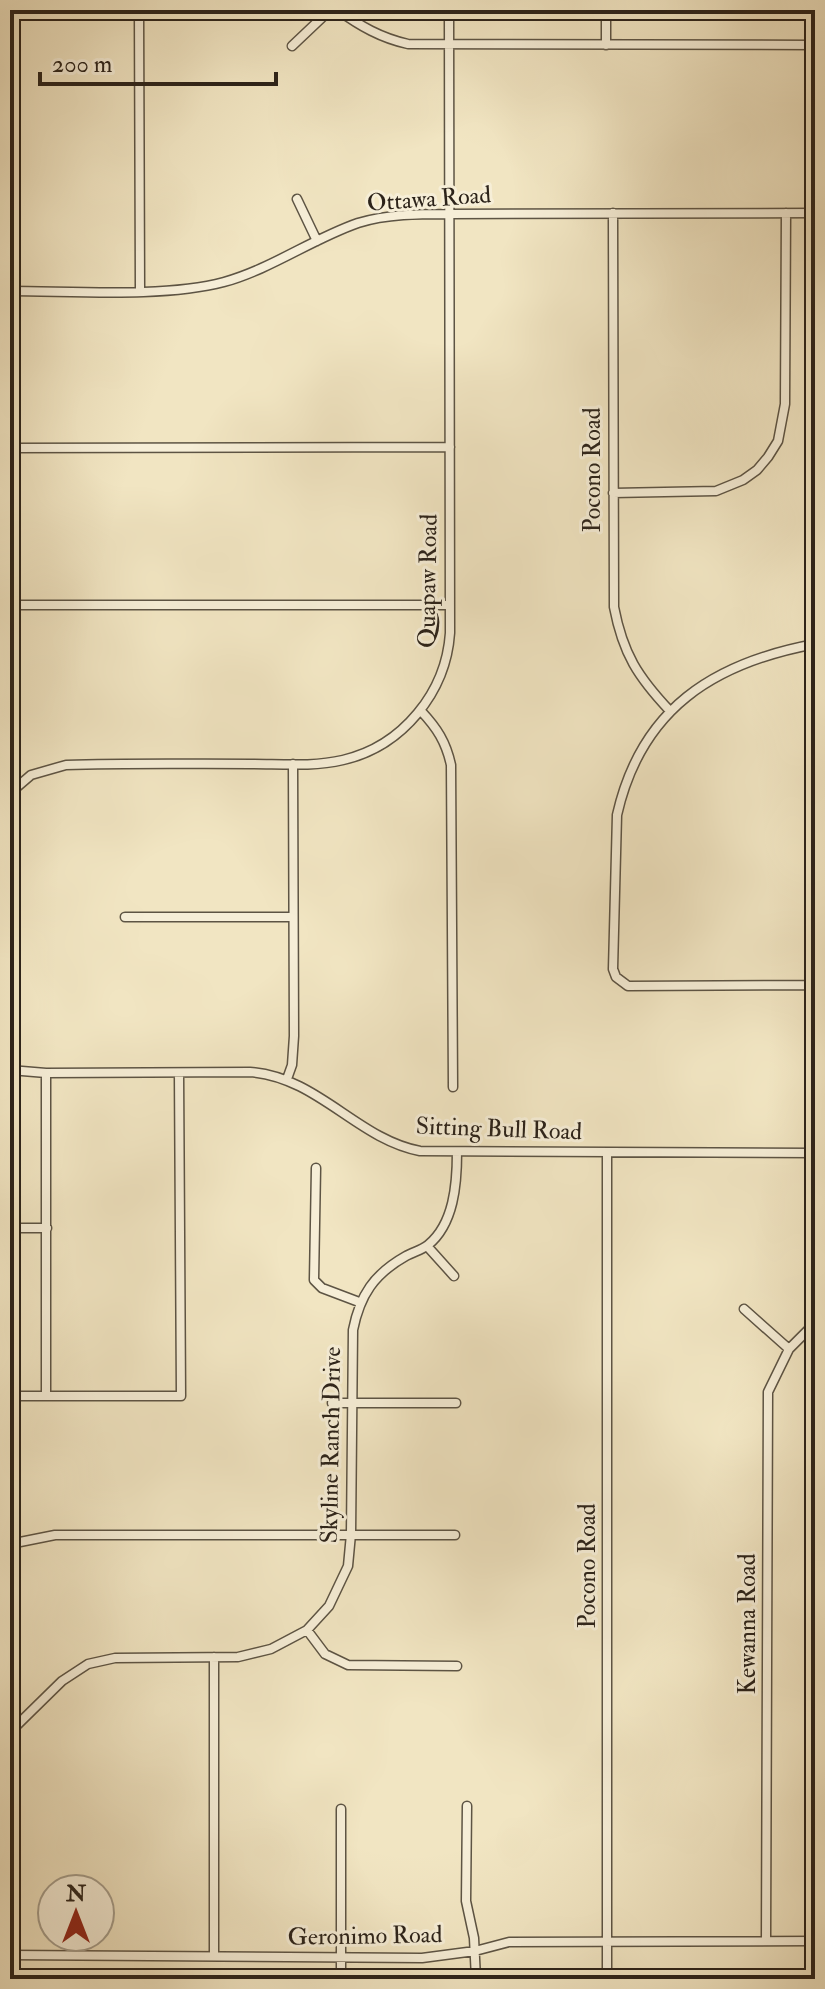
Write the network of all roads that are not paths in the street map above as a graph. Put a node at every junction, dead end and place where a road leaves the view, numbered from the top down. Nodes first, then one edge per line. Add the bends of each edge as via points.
1 (139, 10) edge
2 (330, 10) edge
3 (338, 10) edge
4 (449, 10) edge
5 (606, 10) edge
6 (449, 45) junction
7 (606, 45) junction
8 (815, 45) edge
9 (292, 46) dead end
10 (297, 199) dead end
11 (613, 213) junction
12 (786, 213) junction
13 (815, 213) edge
14 (449, 214) junction
15 (317, 241) junction
16 (10, 291) edge
17 (140, 291) junction
18 (450, 447) junction
19 (10, 448) edge
20 (613, 493) junction
21 (10, 605) edge
22 (450, 605) junction
23 (815, 644) edge
24 (421, 711) junction
25 (670, 711) junction
26 (293, 764) junction
27 (12, 787) edge
28 (815, 893) edge
29 (125, 917) dead end
30 (293, 917) junction
31 (815, 985) edge
32 (10, 1070) edge
33 (46, 1073) junction
34 (179, 1073) junction
35 (815, 1074) edge
36 (287, 1079) junction
37 (453, 1087) dead end
38 (457, 1152) junction
39 (607, 1152) junction
40 (814, 1153) edge
41 (316, 1168) dead end
42 (815, 1169) edge
43 (10, 1228) edge
44 (47, 1228) junction
45 (427, 1246) junction
46 (454, 1276) dead end
47 (359, 1302) junction
48 (744, 1309) dead end
49 (815, 1323) edge
50 (789, 1349) junction
51 (10, 1396) edge
52 (46, 1396) junction
53 (332, 1403) dead end
54 (352, 1403) junction
55 (456, 1403) dead end
56 (351, 1534) junction
57 (455, 1535) dead end
58 (10, 1544) edge
59 (307, 1630) junction
60 (214, 1657) junction
61 (457, 1666) dead end
62 (10, 1732) edge
63 (467, 1806) dead end
64 (341, 1809) dead end
65 (607, 1941) junction
66 (766, 1941) junction
67 (815, 1941) edge
68 (475, 1951) junction
69 (10, 1955) edge
70 (214, 1956) junction
71 (341, 1957) junction
72 (341, 1979) edge
73 (476, 1979) edge
74 (607, 1979) edge

1 - 17 street
2 - 9 street
3 - 6 street via 391,40
4 - 6 street, Quapaw Road
5 - 7 street
6 - 7 street
6 - 14 street, Quapaw Road
7 - 8 street
10 - 15 street
11 - 12 street, Ottawa Road
11 - 14 street, Ottawa Road
11 - 20 street, Pocono Road
12 - 13 street, Ottawa Road
12 - 20 street via 785,404 773,449 757,470 716,491
14 - 15 street, Ottawa Road via 362,222
14 - 18 street, Quapaw Road
15 - 17 street, Ottawa Road via 245,276 190,288
16 - 17 street, Ottawa Road
18 - 19 street
18 - 22 street, Quapaw Road
20 - 25 street, Pocono Road via 612,581 619,636 643,681
21 - 22 street
22 - 24 street, Quapaw Road via 449,653
23 - 25 street via 732,668
24 - 26 street, Quapaw Road via 405,728 365,752 343,760
24 - 37 street via 447,746 451,765
25 - 31 street via 630,769 617,815 616,977 628,986
26 - 27 street, Quapaw Road via 66,765
26 - 30 street
28 - 31 street
29 - 30 street
30 - 36 street via 294,1036
31 - 35 street
32 - 33 street, Sitting Bull Road
33 - 34 street, Sitting Bull Road
33 - 44 street
34 - 36 street, Sitting Bull Road via 264,1073
34 - 52 street via 181,1396
35 - 40 street
36 - 38 street, Sitting Bull Road via 396,1144
38 - 39 street, Sitting Bull Road
38 - 45 street via 453,1200 443,1227
39 - 40 street, Sitting Bull Road
39 - 65 street, Pocono Road
40 - 42 street
41 - 47 street via 314,1280
43 - 44 street
44 - 52 street
45 - 46 street
45 - 47 street via 376,1279
47 - 54 street, Skyline Ranch Drive via 353,1330
48 - 50 street
49 - 50 street, Kewanna Road
50 - 66 street, Kewanna Road via 768,1392
51 - 52 street
53 - 54 street
54 - 55 street
54 - 56 street, Skyline Ranch Drive
56 - 57 street
56 - 58 street via 55,1535
56 - 59 street, Skyline Ranch Drive via 348,1566 329,1606
59 - 60 street, Skyline Ranch Drive via 271,1649
59 - 61 street via 325,1654 348,1665
60 - 62 street, Skyline Ranch Drive via 115,1658 88,1664 62,1681
60 - 70 street
63 - 68 street via 466,1901
64 - 71 street
65 - 66 street, Geronimo Road
65 - 68 street, Geronimo Road via 509,1942
65 - 74 street, Pocono Road
66 - 67 street, Geronimo Road
68 - 71 street, Geronimo Road via 422,1958
68 - 73 street
69 - 70 street, Geronimo Road
70 - 71 street, Geronimo Road
71 - 72 street

